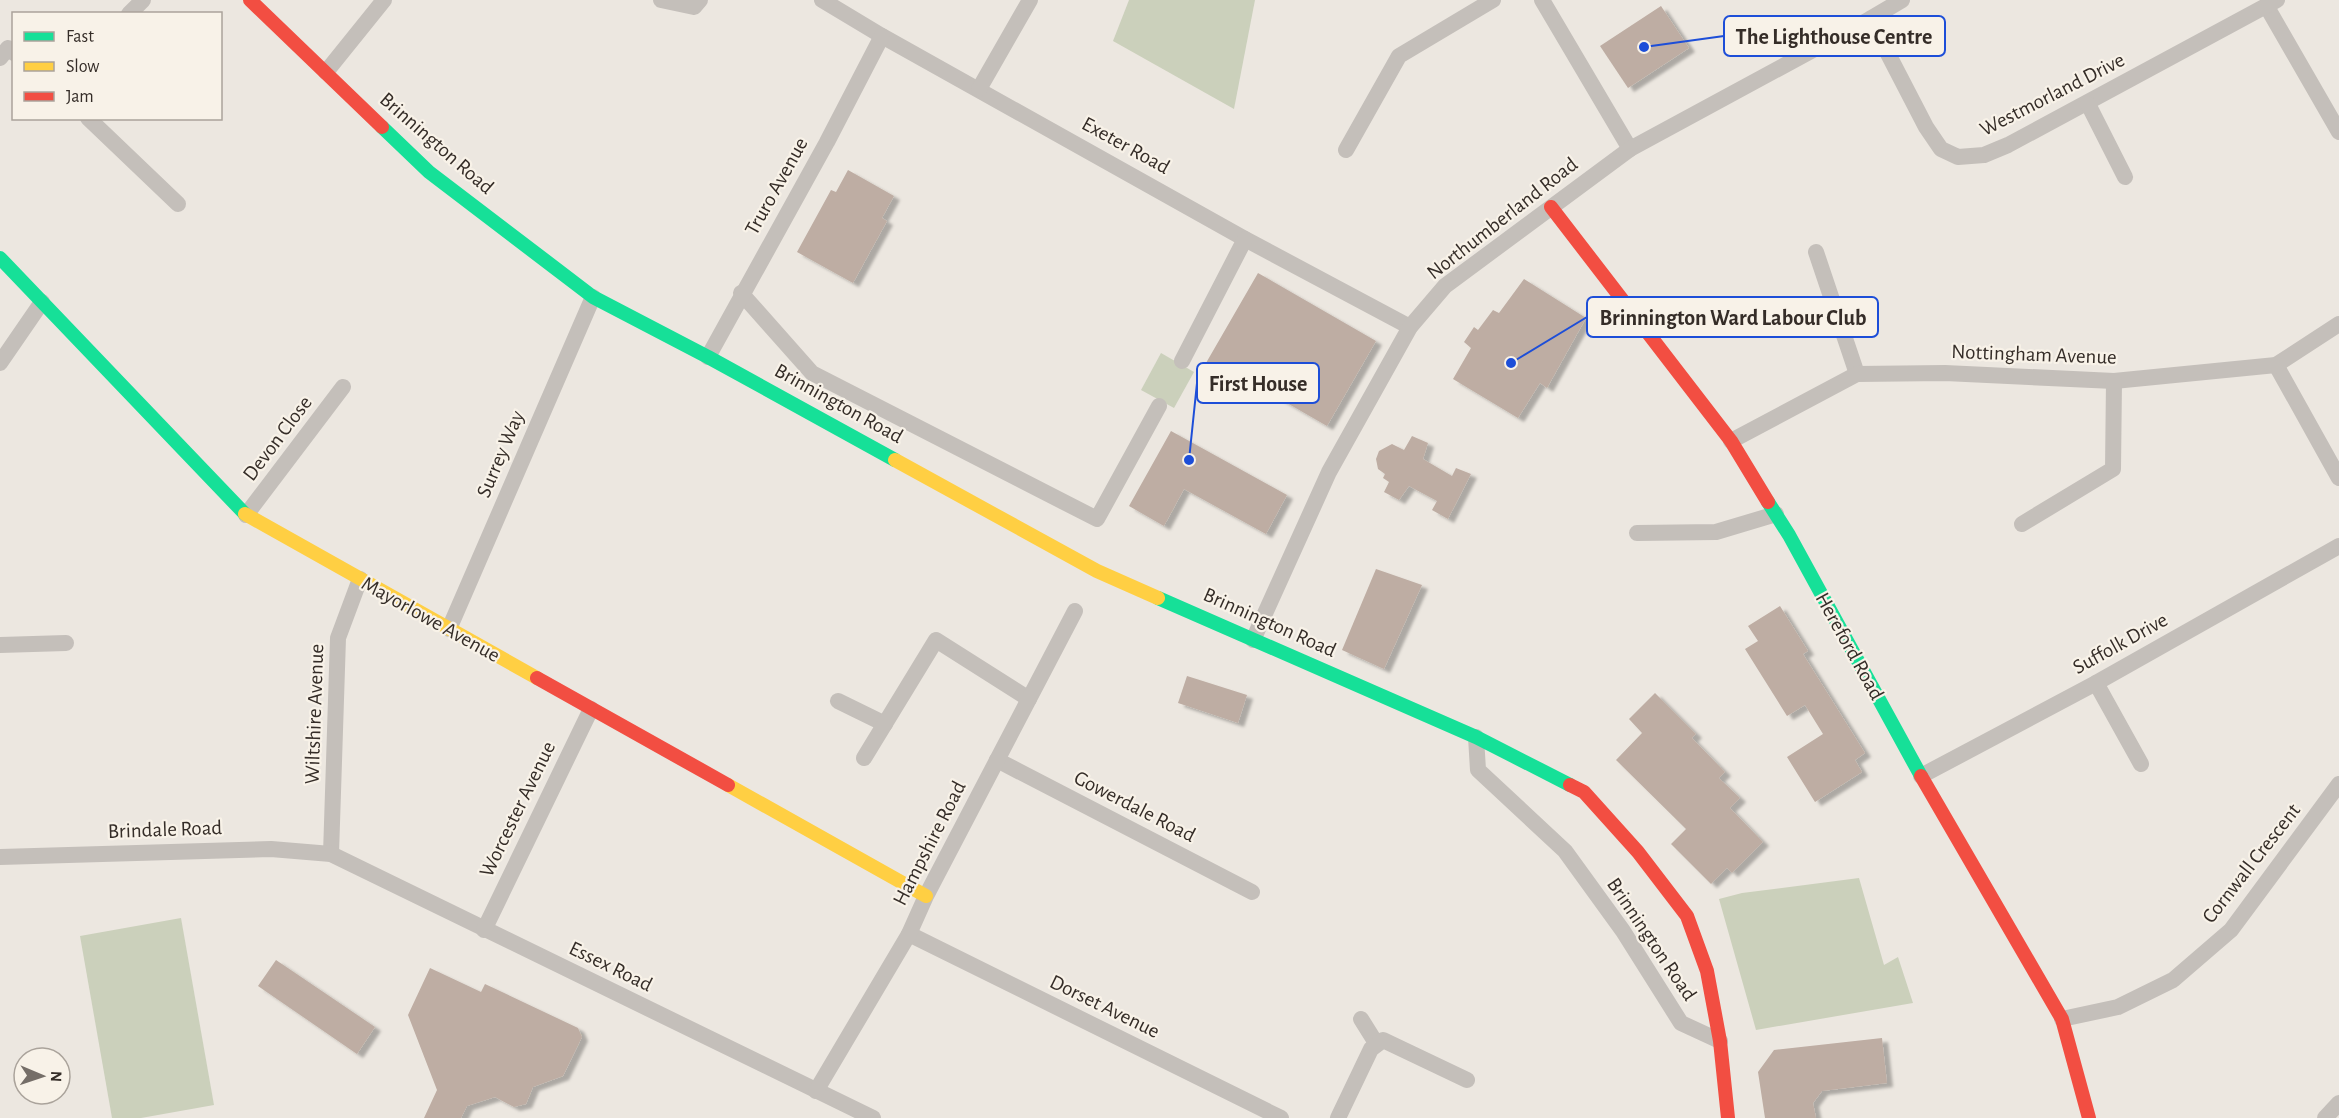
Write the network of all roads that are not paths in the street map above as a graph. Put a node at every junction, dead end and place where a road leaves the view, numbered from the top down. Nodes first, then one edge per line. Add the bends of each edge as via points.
1 (143, 0) edge
2 (250, 0) edge
3 (384, 0) edge
4 (661, 0) edge
5 (700, 0) edge
6 (822, 0) edge
7 (1030, 0) edge
8 (1493, 0) edge
9 (1542, 0) edge
10 (1902, 0) edge
11 (2272, 3) edge
12 (131, 12) edge
13 (1870, 19) junction
14 (882, 36) junction
15 (12, 51) edge
16 (0, 58) edge
17 (326, 72) junction
18 (979, 89) junction
19 (2088, 104) junction
20 (90, 120) edge
21 (2339, 132) edge
22 (1630, 149) junction
23 (1346, 150) dead end
24 (2125, 177) dead end
25 (178, 204) dead end
26 (1551, 207) junction
27 (1245, 239) junction
28 (1816, 252) dead end
29 (0, 258) edge
30 (741, 293) junction
31 (593, 297) junction
32 (42, 302) junction
33 (2339, 324) edge
34 (1410, 327) junction
35 (708, 357) junction
36 (1182, 361) dead end
37 (0, 363) edge
38 (2276, 365) junction
39 (1857, 374) junction
40 (2114, 381) junction
41 (343, 387) dead end
42 (1159, 406) dead end
43 (1731, 441) junction
44 (2339, 478) edge
45 (1776, 514) junction
46 (246, 516) junction
47 (2022, 524) dead end
48 (1637, 533) dead end
49 (2339, 546) edge
50 (360, 579) junction
51 (1075, 611) dead end
52 (449, 629) junction
53 (1253, 640) junction
54 (66, 643) dead end
55 (0, 645) edge
56 (2096, 683) junction
57 (1029, 699) junction
58 (838, 701) dead end
59 (591, 709) junction
60 (885, 724) junction
61 (1476, 737) junction
62 (864, 759) dead end
63 (998, 760) junction
64 (2141, 764) dead end
65 (1920, 776) junction
66 (2339, 784) edge
67 (331, 854) junction
68 (0, 856) edge
69 (1252, 892) dead end
70 (926, 896) junction
71 (484, 930) junction
72 (909, 934) junction
73 (1361, 1019) dead end
74 (2062, 1019) junction
75 (1720, 1041) junction
76 (1376, 1043) junction
77 (1467, 1080) dead end
78 (816, 1091) junction
79 (2339, 1103) edge
80 (873, 1118) edge
81 (1281, 1118) edge
82 (1338, 1118) edge
83 (1728, 1118) edge
84 (2090, 1118) edge
85 (2325, 1118) edge

1 - 12 street
2 - 17 street, Brinnington Road
3 - 17 street
4 - 5 street via 694,7
6 - 14 street, Exeter Road
7 - 18 street
8 - 23 street via 1399,56
9 - 22 street
10 - 13 street, Northumberland Road
11 - 19 street, Westmorland Drive
11 - 21 street
13 - 19 street, Westmorland Drive via 1926,127 1941,149 1958,157 1984,155
13 - 22 street, Northumberland Road
14 - 18 street, Exeter Road
14 - 30 street, Truro Avenue
15 - 16 street via 8,48
17 - 31 street, Brinnington Road via 429,172
18 - 27 street, Exeter Road
19 - 24 street
20 - 25 street
22 - 26 street, Northumberland Road
26 - 34 street, Northumberland Road via 1445,286
26 - 43 street, Hereford Road
27 - 34 street, Exeter Road
27 - 36 street
28 - 39 street
29 - 32 street, Mayorlowe Avenue
30 - 35 street, Truro Avenue
30 - 42 street via 812,373 1097,519
31 - 35 street, Brinnington Road
31 - 52 street, Surrey Way
32 - 37 street
32 - 46 street, Mayorlowe Avenue
33 - 38 street, Nottingham Avenue
34 - 53 street, Northumberland Road via 1329,472
35 - 53 street, Brinnington Road via 1097,571
38 - 40 street, Nottingham Avenue
38 - 44 street
39 - 40 street, Nottingham Avenue via 1944,373
39 - 43 street, Nottingham Avenue
40 - 47 street via 2113,469
41 - 46 street, Devon Close
43 - 45 street, Hereford Road
45 - 48 street via 1716,532
45 - 65 street, Hereford Road
46 - 50 street, Mayorlowe Avenue
49 - 56 street, Suffolk Drive
50 - 52 street, Mayorlowe Avenue
50 - 67 street, Wiltshire Avenue via 338,638
51 - 57 street, Hampshire Road
52 - 59 street, Mayorlowe Avenue
53 - 61 street, Brinnington Road
54 - 55 street
56 - 64 street
56 - 65 street, Suffolk Drive
57 - 60 street via 936,640
57 - 63 street, Hampshire Road
58 - 60 street
59 - 70 street, Mayorlowe Avenue
59 - 71 street, Worcester Avenue
60 - 62 street
61 - 75 street, Brinnington Road via 1478,770 1565,851 1623,931 1681,1023
61 - 75 street, Brinnington Road via 1584,792 1638,852 1686,916 1707,971
63 - 69 street, Gowerdale Road
63 - 70 street, Hampshire Road
65 - 74 street, Hereford Road
66 - 74 street, Cornwall Crescent via 2223,938 2173,980 2118,1007
67 - 68 street, Brindale Road via 271,849
67 - 71 street, Essex Road
70 - 72 street, Hampshire Road
71 - 78 street, Essex Road
72 - 78 street, Hampshire Road
72 - 81 street, Dorset Avenue
73 - 76 street
74 - 84 street, Hereford Road
75 - 83 street, Brinnington Road
76 - 77 street via 1383,1040
76 - 82 street
78 - 80 street, Essex Road
79 - 85 street

